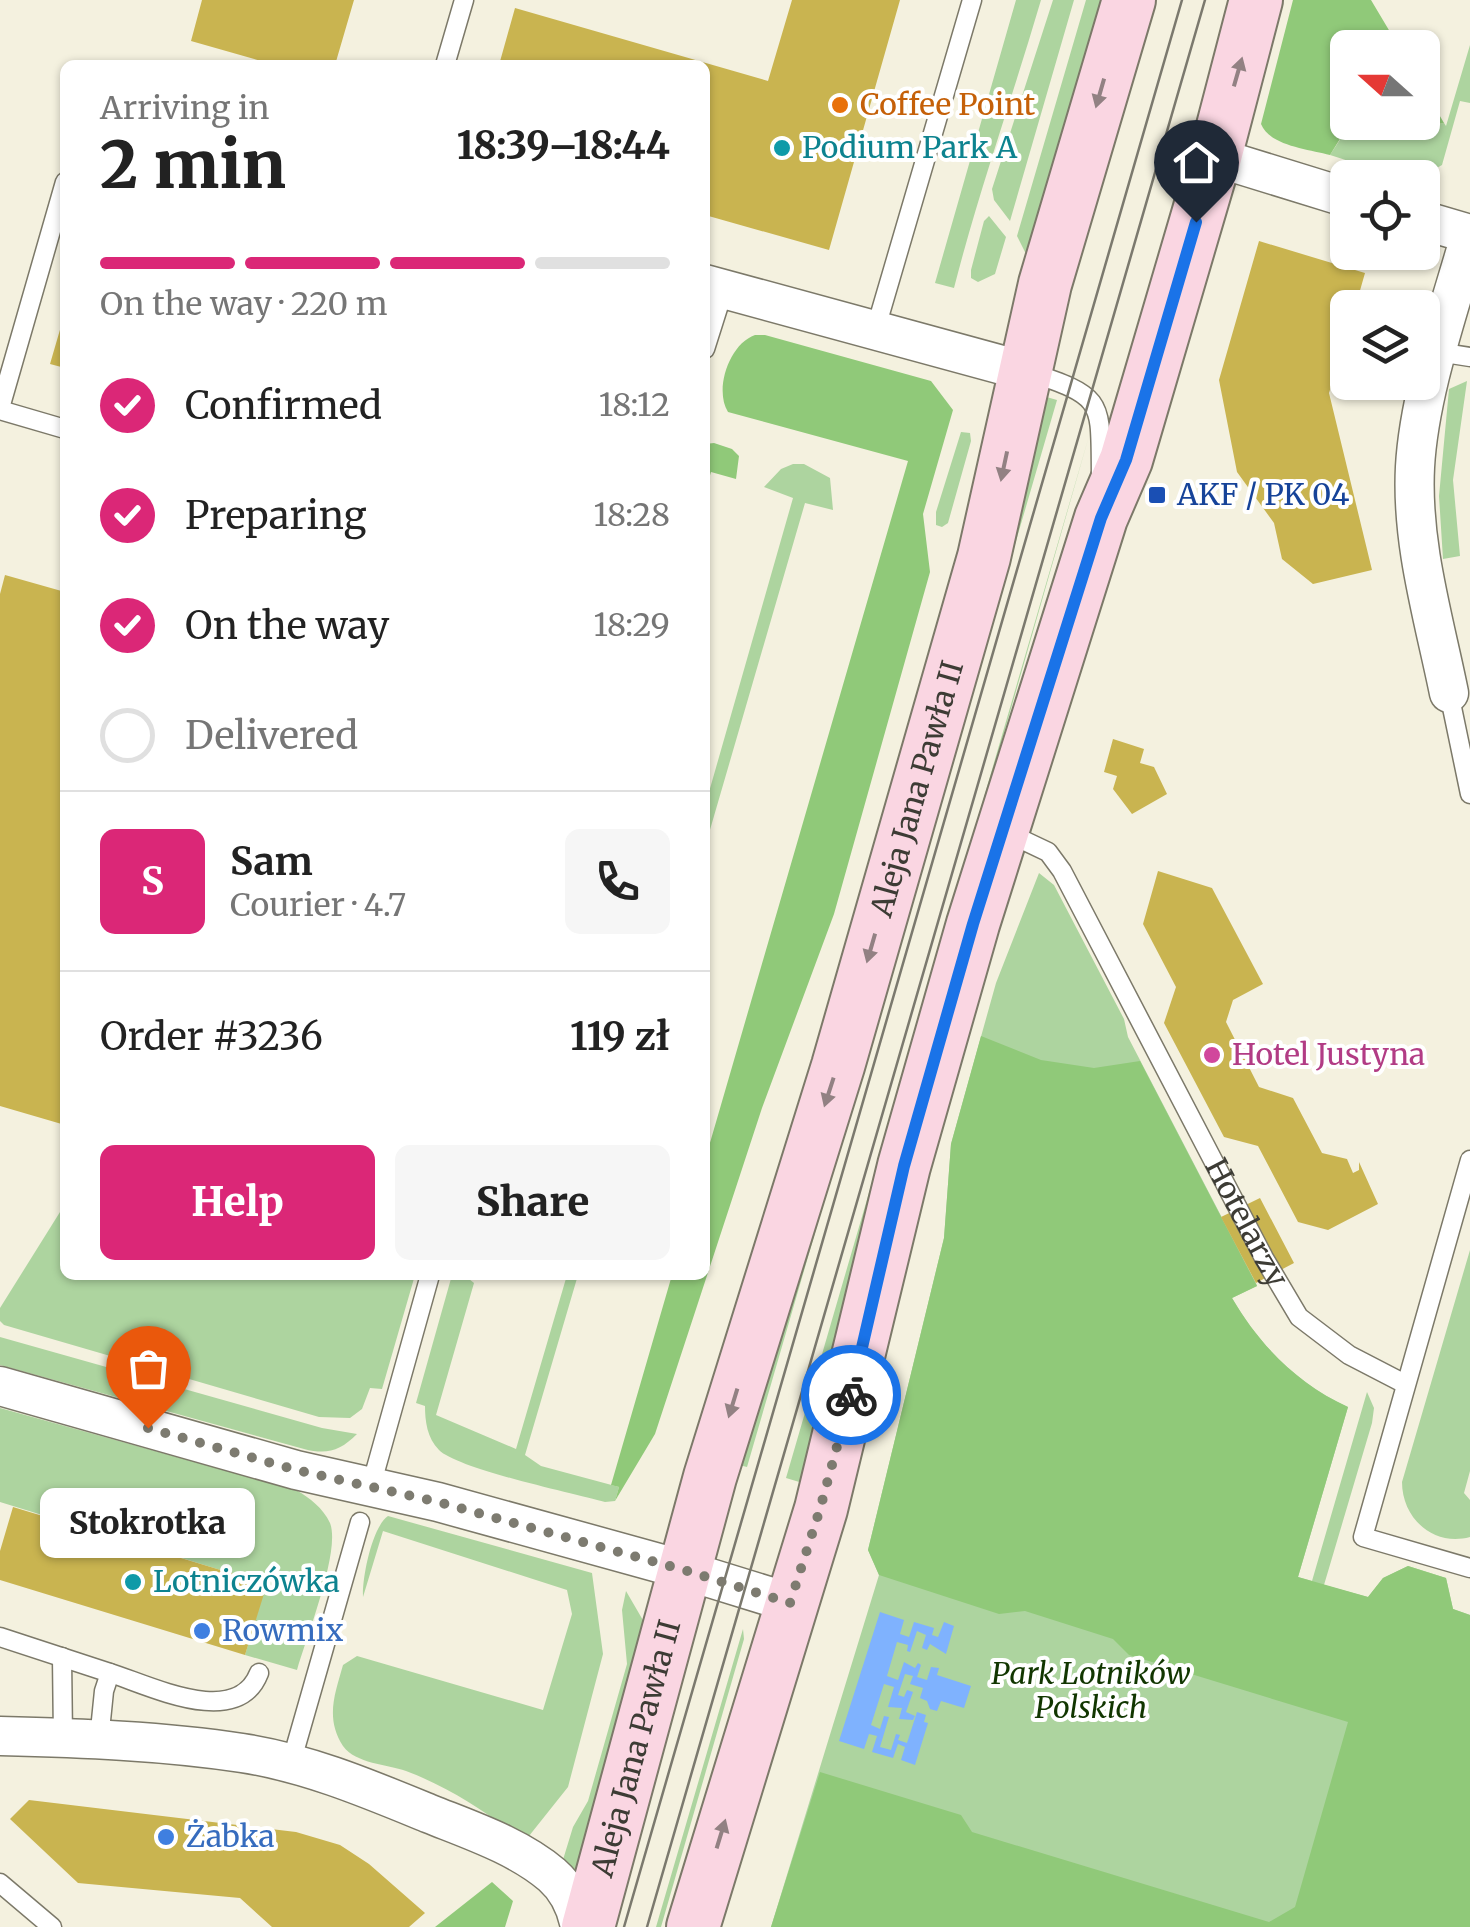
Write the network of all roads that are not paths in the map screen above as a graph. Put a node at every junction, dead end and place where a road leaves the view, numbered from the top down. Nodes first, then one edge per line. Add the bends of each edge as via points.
1 (464, 0) edge
2 (972, 0) edge
3 (1129, 0) edge
4 (1256, 0) edge
5 (446, 60) edge
6 (1215, 157) junction
7 (1330, 192) edge
8 (60, 199) edge
9 (1440, 226) edge
10 (1470, 235) edge
11 (715, 286) edge
12 (710, 318) edge
13 (876, 330) junction
14 (1454, 355) edge
15 (1024, 370) junction
16 (0, 409) edge
17 (60, 427) edge
18 (1101, 518) junction
19 (1455, 646) edge
20 (1449, 693) joint
21 (1470, 794) edge
22 (1004, 832) junction
23 (1470, 1160) edge
24 (429, 1280) edge
25 (1405, 1384) junction
26 (0, 1386) edge
27 (371, 1486) junction
28 (360, 1522) dead end
29 (1470, 1568) edge
30 (684, 1570) junction
31 (790, 1603) junction
32 (0, 1637) edge
33 (62, 1656) junction
34 (110, 1673) junction
35 (259, 1673) dead end
36 (0, 1736) edge
37 (81, 1739) junction
38 (291, 1763) junction
39 (0, 1882) edge
40 (52, 1927) edge
41 (580, 1927) edge
42 (588, 1927) edge
43 (693, 1927) edge

1 - 5 lane
2 - 13 lane
3 -> 15 main road, Aleja Jana Pawła II
6 -> 4 main road
6 - 7 street
6 - 18 main road via 1126,460
8 - 16 lane
9 - 10 street
10 - 14 street
11 - 12 lane
11 - 13 street
13 - 15 street
14 - 19 street via 1420,422 1415,468 1423,576
15 - 18 lane via 1077,388 1099,412
15 -> 30 main road, Aleja Jana Pawła II via 994,517 957,650
16 - 17 lane
18 - 22 main road
19 - 20 street
20 - 21 lane
22 - 25 lane, Hotelarzy via 1048,852 1062,870 1299,1317 1349,1355
22 - 31 main road via 904,1166 841,1434
23 - 25 lane
24 - 27 lane
25 - 29 lane via 1363,1537
26 - 27 street
27 - 30 street
28 - 38 lane
30 - 31 street
30 - 42 main road, Aleja Jana Pawła II
43 -> 31 main road
32 - 33 lane
33 - 34 lane
33 - 37 lane
34 - 35 lane via 203,1703 235,1696
34 - 37 lane
36 - 37 street
37 - 38 street
38 - 41 street via 468,1829 550,1873 573,1900
39 - 40 lane

